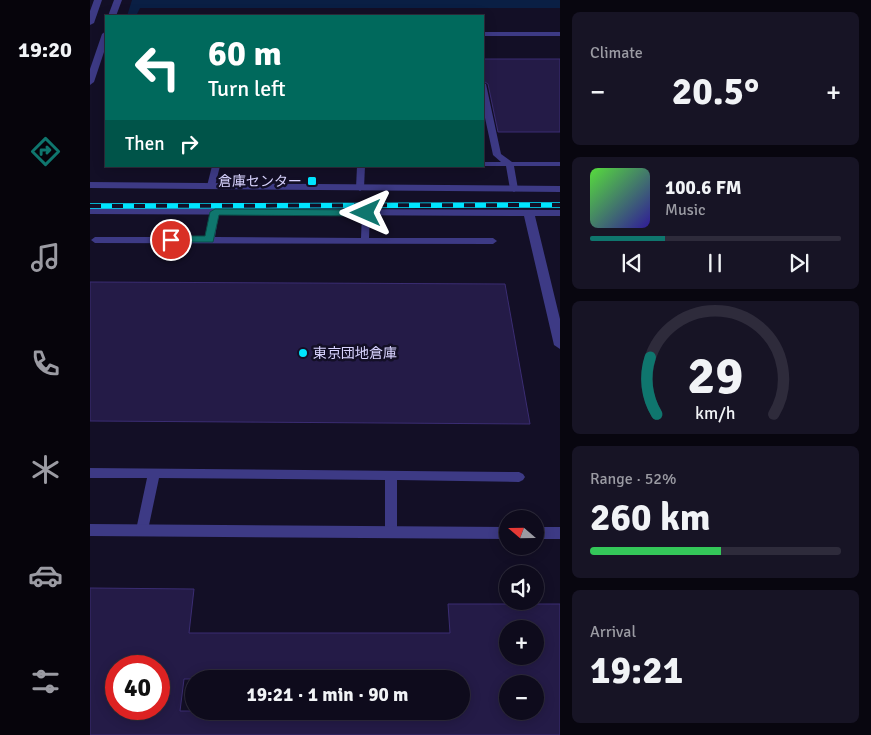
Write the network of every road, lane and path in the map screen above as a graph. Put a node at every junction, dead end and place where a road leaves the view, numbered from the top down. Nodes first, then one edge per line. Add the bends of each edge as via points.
1 (98, 0) edge
2 (118, 0) edge
3 (112, 15) edge
4 (90, 23) edge
5 (484, 34) edge
6 (560, 34) edge
7 (105, 37) edge
8 (90, 82) edge
9 (484, 93) edge
10 (484, 164) edge
11 (510, 164) junction
12 (560, 164) edge
13 (216, 167) edge
14 (361, 167) edge
15 (90, 185) edge
16 (211, 186) junction
17 (360, 188) junction
18 (514, 189) junction
19 (560, 189) edge
20 (90, 212) edge
21 (215, 212) junction
22 (366, 213) junction
23 (529, 213) junction
24 (560, 214) edge
25 (95, 240) dead end
26 (210, 240) junction
27 (493, 240) dead end
28 (364, 241) junction
29 (560, 345) edge
30 (90, 473) edge
31 (154, 473) junction
32 (391, 476) junction
33 (519, 477) dead end
34 (90, 530) edge
35 (142, 530) junction
36 (391, 531) junction
37 (499, 533) edge
38 (544, 533) edge
39 (560, 533) edge

1 - 4 street
2 - 3 street
5 - 6 lane
7 - 8 street
9 - 11 lane via 497,155
10 - 11 lane
11 - 12 lane
11 - 18 lane
13 - 16 lane
14 - 17 lane
15 - 16 street
16 - 17 street
17 - 18 street
18 - 19 street
20 - 21 street
21 - 22 street
21 - 26 lane
22 - 23 street
22 - 28 lane
23 - 24 street
23 - 29 street
25 - 26 lane
26 - 28 lane
27 - 28 lane
30 - 31 lane
31 - 32 lane
31 - 35 lane
32 - 33 lane
32 - 36 lane
34 - 35 street
35 - 36 street
36 - 37 street
38 - 39 street

